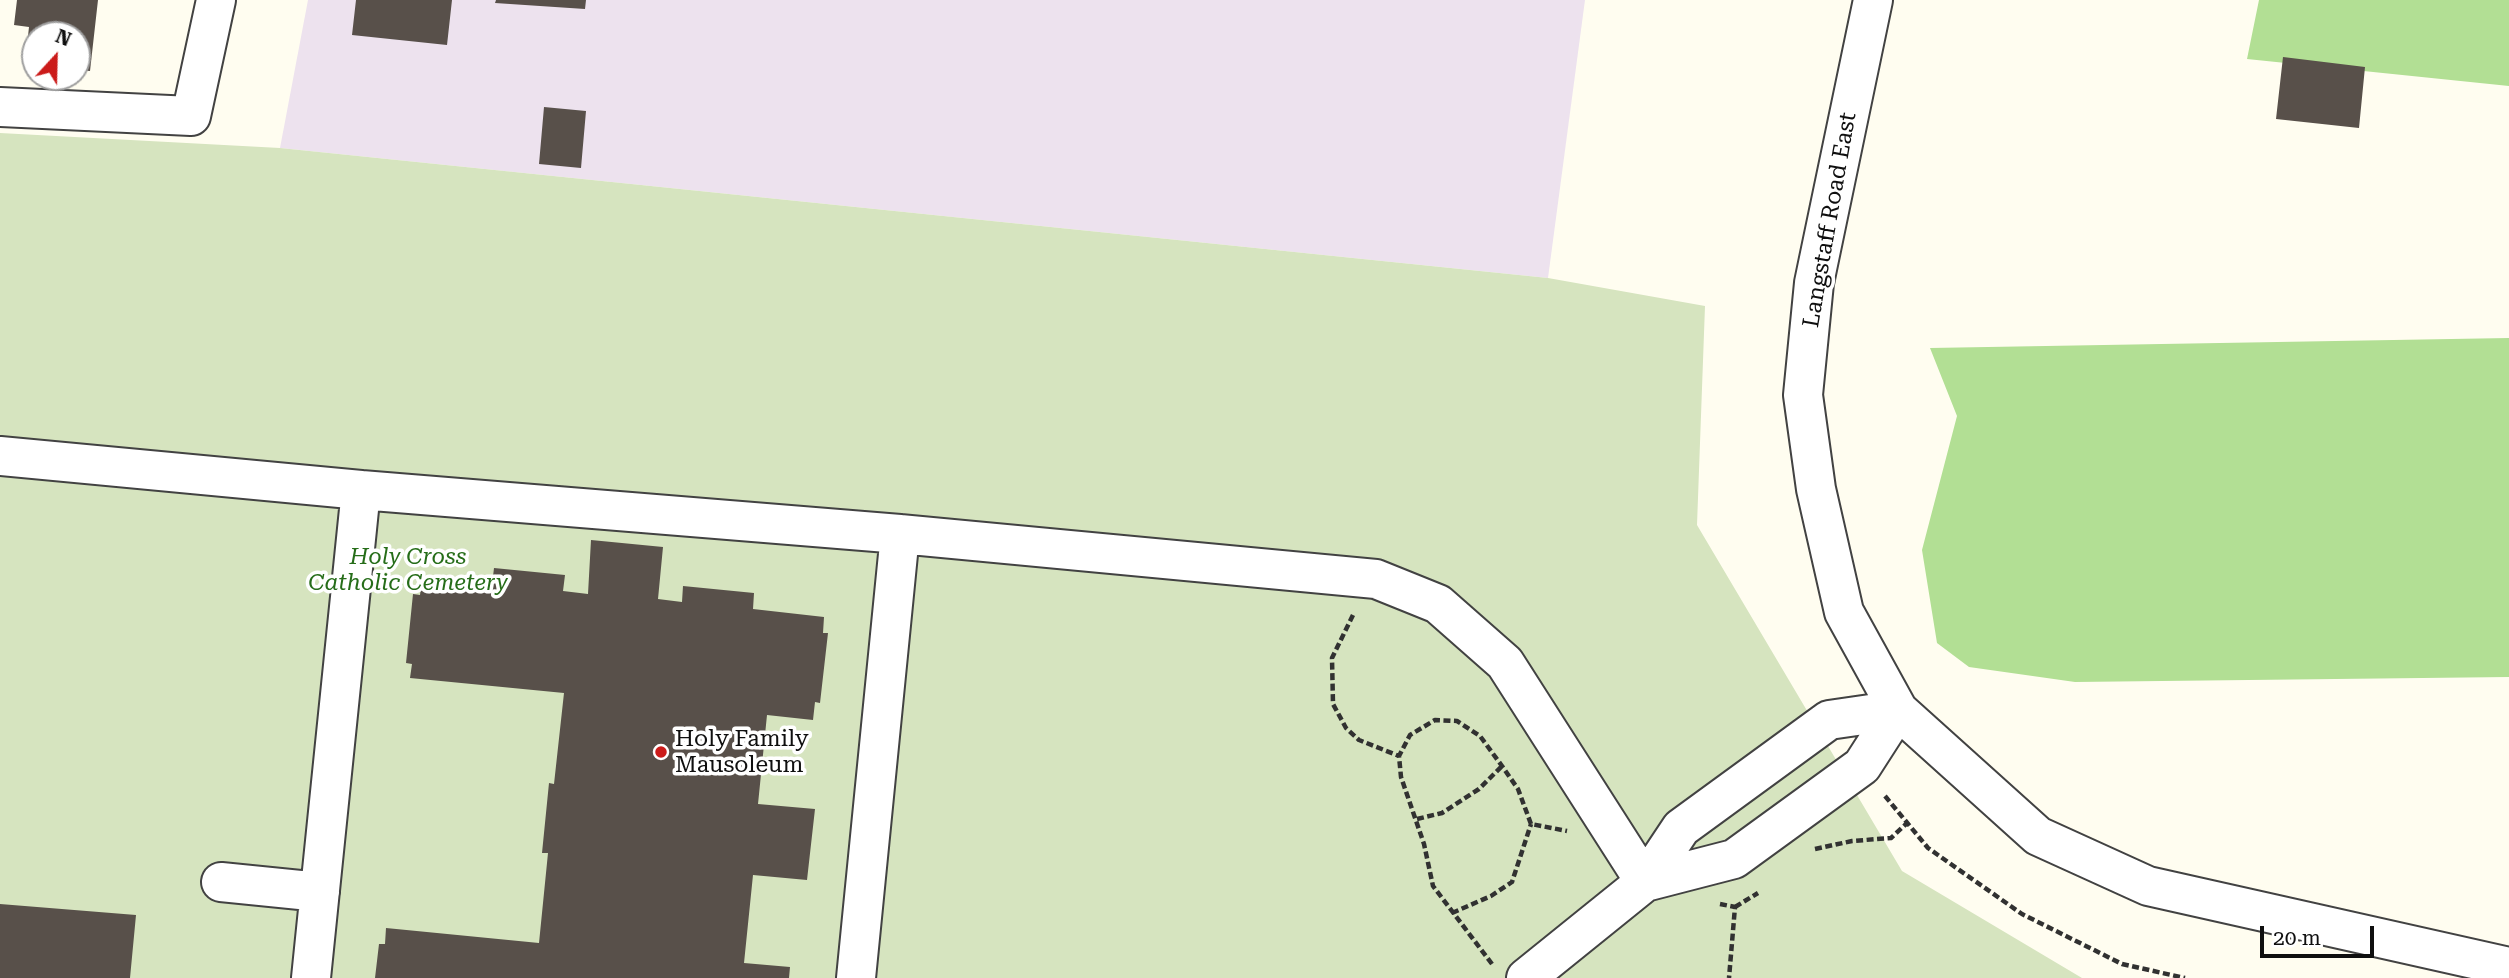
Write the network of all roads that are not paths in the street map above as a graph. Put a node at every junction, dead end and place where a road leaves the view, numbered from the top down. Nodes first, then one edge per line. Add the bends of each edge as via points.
1 (216, 0) edge
2 (1873, 0) edge
3 (0, 107) edge
4 (0, 456) edge
5 (361, 489) junction
6 (900, 534) junction
7 (1898, 710) junction
8 (221, 882) dead end
9 (1645, 882) junction
10 (320, 892) junction
11 (2509, 967) edge
12 (1511, 973) edge
13 (310, 978) edge
14 (856, 978) edge

1 - 3 street via 191,116
2 - 7 street, Langstaff Road East via 1814,284 1803,395 1816,489 1844,612
4 - 5 street
5 - 6 street
5 - 10 street
6 - 9 street via 1376,579 1438,604 1506,663
6 - 14 street
7 - 9 street via 1862,766 1734,859
7 - 9 street via 1829,720 1681,828
7 - 11 street, Langstaff Road East via 2038,836 2148,886
8 - 10 street
9 - 12 street
10 - 13 street

